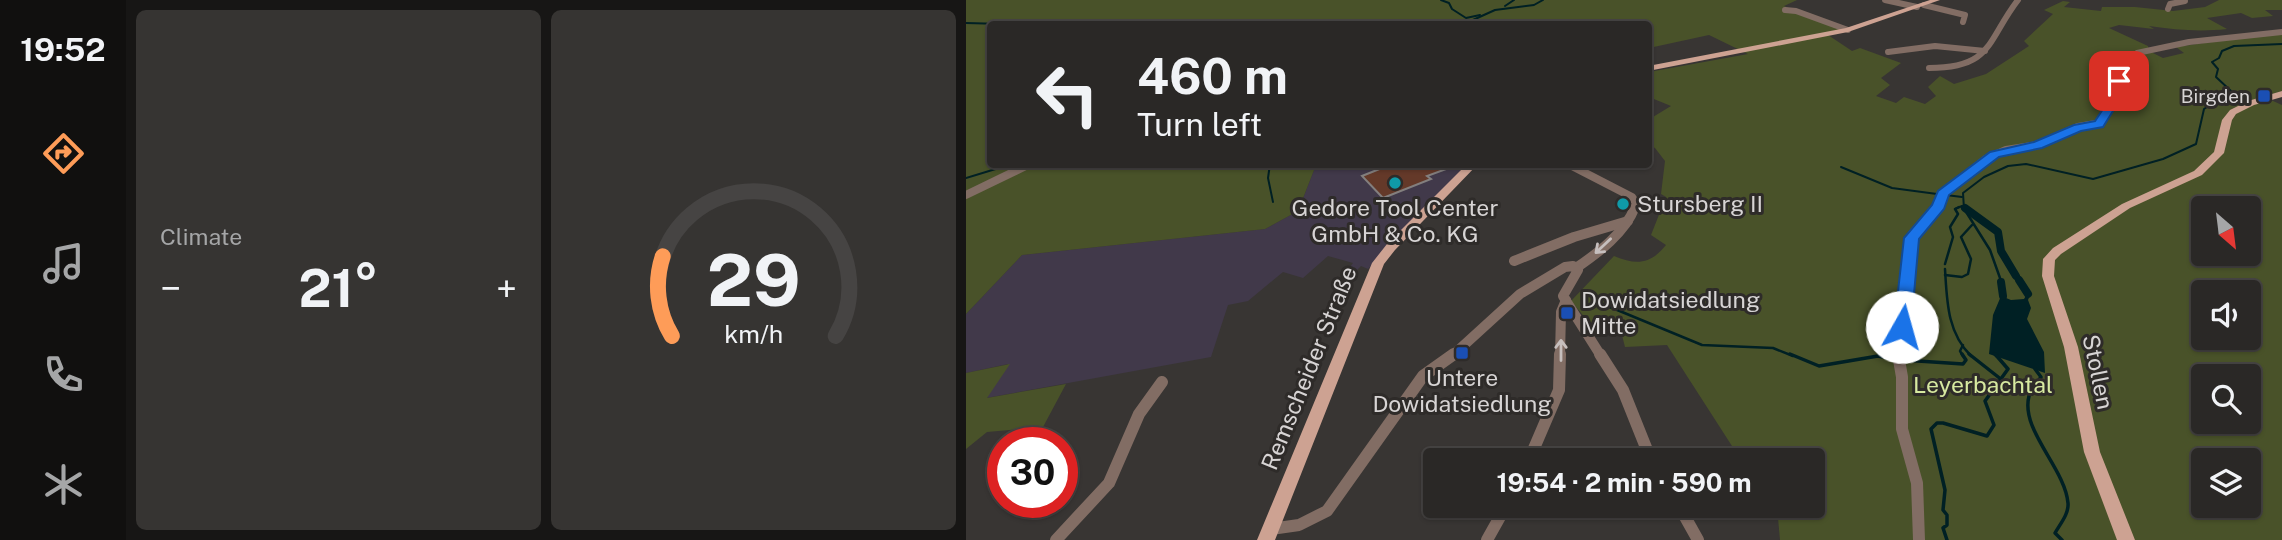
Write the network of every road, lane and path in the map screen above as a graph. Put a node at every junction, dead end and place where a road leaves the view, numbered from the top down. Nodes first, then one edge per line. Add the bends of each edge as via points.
1 (1885, 0) edge
2 (1937, 0) edge
3 (2018, 0) edge
4 (2182, 0) edge
5 (1920, 6) junction
6 (2168, 9) dead end
7 (1785, 10) dead end
8 (1963, 22) dead end
9 (1849, 30) junction
10 (2282, 32) edge
11 (1985, 51) junction
12 (1888, 52) dead end
13 (1652, 68) edge
14 (1929, 68) dead end
15 (2281, 94) edge
16 (1022, 168) edge
17 (1469, 168) edge
18 (1576, 168) edge
19 (966, 195) edge
20 (1628, 221) junction
21 (1514, 261) dead end
22 (1576, 268) junction
23 (1566, 300) junction
24 (1162, 382) dead end
25 (1534, 448) edge
26 (1646, 448) edge
27 (1499, 518) edge
28 (1686, 518) edge
29 (1268, 535) edge
30 (1056, 540) edge
31 (1486, 540) edge
32 (1699, 540) edge
33 (1919, 540) edge
34 (2126, 540) edge

1 - 5 street
2 - 5 main road
3 - 11 street
4 - 6 street
5 - 8 street via 1965,15
5 - 9 main road
7 - 9 street
9 - 13 main road
10 - 33 street via 2157,47 2133,56 2113,88 2112,103 2101,123 1986,159 1943,194 1939,206 1913,234 1905,318 1897,350 1902,429 1917,482
11 - 12 street via 1935,46
11 - 14 street via 1961,63
15 - 34 main road, Stollen via 2232,112 2219,153 2207,167 2126,206 2053,254 2047,265 2071,347 2092,452
16 - 19 street
17 - 29 main road, Remscheider Straße via 1378,263
18 - 20 street via 1634,199 1635,209
20 - 21 street
20 -> 22 street
22 - 23 street via 1577,274 1563,292
22 - 29 street via 1557,270 1535,283 1423,376 1327,511
25 -> 23 street via 1559,390 1561,312
23 - 26 street via 1623,390
24 - 30 street via 1139,411 1107,487
27 - 31 street
28 - 32 street

